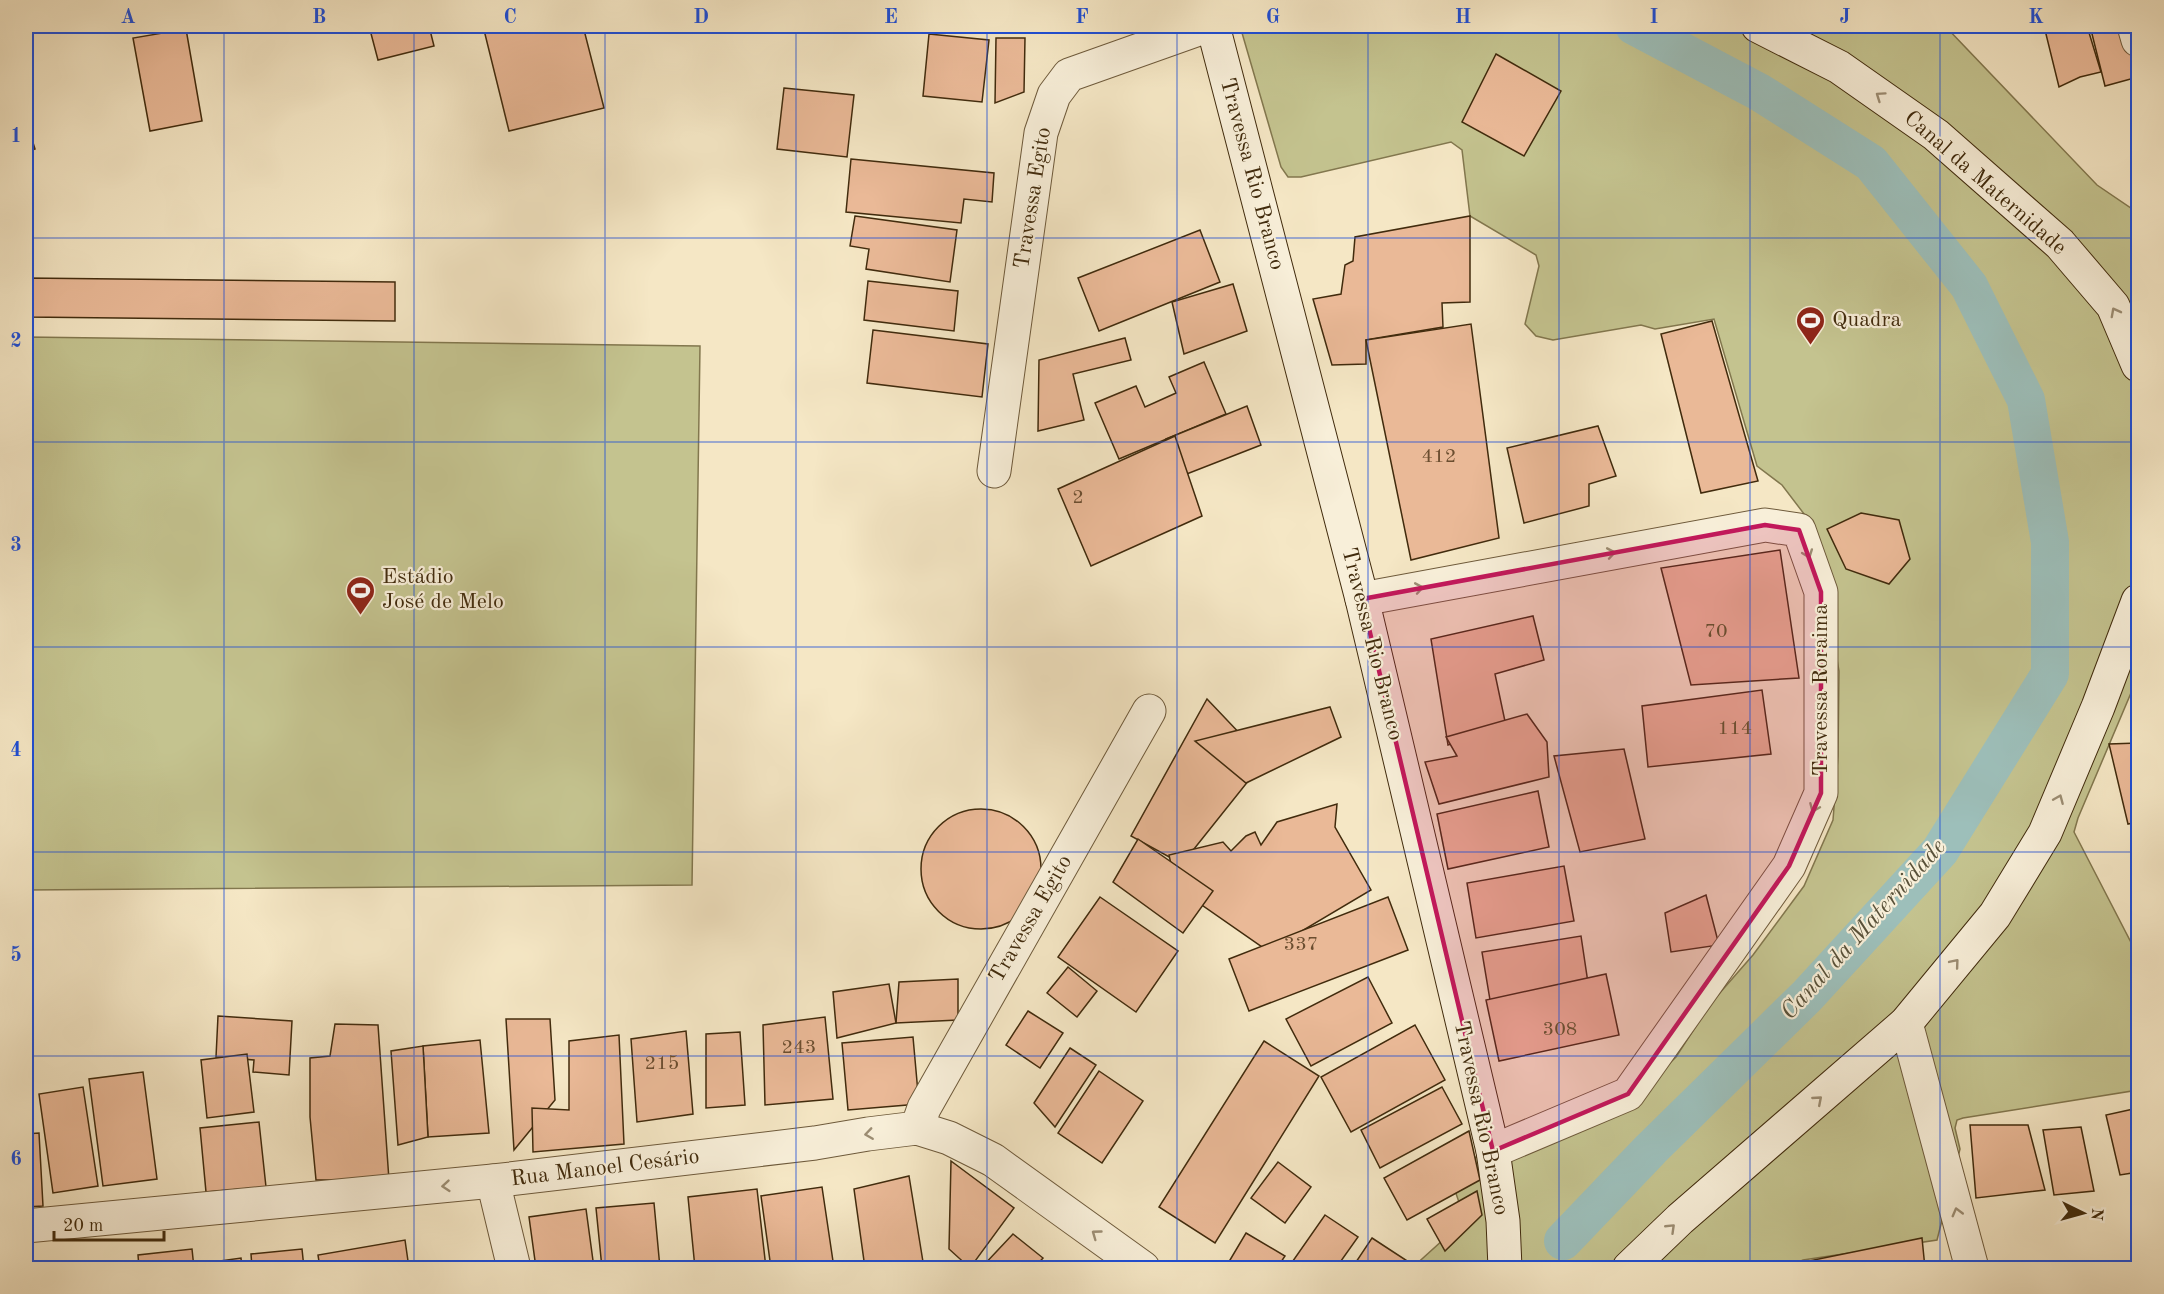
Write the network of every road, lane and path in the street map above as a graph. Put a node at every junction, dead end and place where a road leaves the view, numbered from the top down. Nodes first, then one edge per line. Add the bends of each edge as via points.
1 (1207, 26) edge
2 (1213, 26) edge
3 (1758, 26) edge
4 (2134, 26) edge
5 (2139, 40) edge
6 (2139, 365) edge
7 (994, 471) dead end
8 (1362, 599) junction
9 (2139, 601) edge
10 (2128, 652) edge
11 (1149, 711) dead end
12 (1906, 1023) junction
13 (917, 1128) junction
14 (1493, 1151) junction
15 (493, 1181) junction
16 (26, 1226) edge
17 (514, 1269) edge
18 (1143, 1269) edge
19 (1505, 1269) edge
20 (1629, 1269) edge
21 (1972, 1269) edge

1 - 7 street, Travessa Egito via 1069,75 1054,96 1041,133
2 - 8 street, Travessa Rio Branco
6 -> 3 street, Canal da Maternidade via 2113,306 2060,244 1936,135 1839,67
4 - 5 street
8 - 14 street, Travessa Rio Branco
8 -> 14 street, Travessa Roraima via 1765,525 1799,530 1821,592 1821,793 1789,866 1628,1094
9 - 10 street
12 -> 10 street via 1995,915 2045,833
11 - 13 street, Travessa Egito via 924,1108
20 -> 12 street via 1680,1218
21 -> 12 street
13 -> 15 street, Rua Manoel Cesário
18 -> 13 street, Rua Manoel Cesário via 993,1160 949,1138
14 - 19 street, Travessa Rio Branco
15 -> 16 street, Rua Manoel Cesário
15 - 17 street

